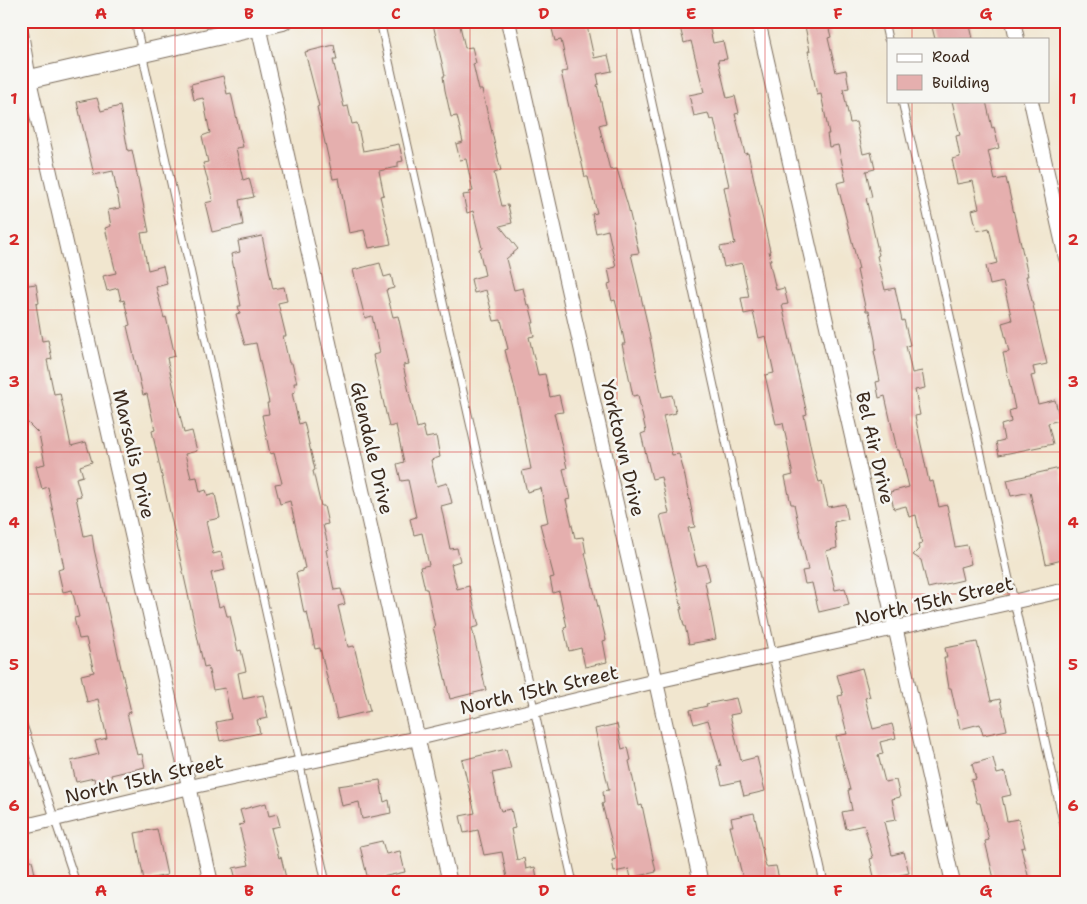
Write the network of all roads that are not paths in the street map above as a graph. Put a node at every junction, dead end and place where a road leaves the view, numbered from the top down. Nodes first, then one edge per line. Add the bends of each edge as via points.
1 (135, 21) edge
2 (283, 21) edge
3 (380, 21) edge
4 (508, 21) edge
5 (634, 21) edge
6 (758, 21) edge
7 (884, 21) edge
8 (1013, 21) edge
9 (257, 24) edge
10 (21, 33) edge
11 (888, 38) edge
12 (1017, 38) edge
13 (142, 53) junction
14 (25, 80) edge
15 (902, 102) edge
16 (1031, 102) edge
17 (1066, 258) edge
18 (1066, 590) edge
19 (1014, 602) junction
20 (897, 629) junction
21 (773, 656) junction
22 (656, 681) junction
23 (534, 710) junction
24 (21, 719) edge
25 (418, 738) junction
26 (299, 763) junction
27 (190, 787) junction
28 (54, 819) junction
29 (21, 827) edge
30 (1066, 834) edge
31 (76, 883) edge
32 (211, 883) edge
33 (326, 883) edge
34 (450, 883) edge
35 (573, 883) edge
36 (701, 883) edge
37 (824, 883) edge
38 (953, 883) edge

1 - 13 lane
2 - 9 street
3 - 23 lane
4 - 22 street, Yorktown Drive
5 - 21 lane
6 - 20 street, Bel Air Drive
7 - 11 lane
8 - 12 street
9 - 13 street
9 - 25 street, Glendale Drive
10 - 14 street, Marsalis Drive
13 - 14 street
13 - 26 lane
14 - 27 street, Marsalis Drive
15 - 19 lane
16 - 17 street
18 - 19 street, North 15th Street
19 - 20 street, North 15th Street
19 - 30 lane
20 - 21 street, North 15th Street
20 - 38 street, Bel Air Drive
21 - 22 street, North 15th Street
21 - 37 lane
22 - 23 street, North 15th Street
22 - 36 street, Yorktown Drive
23 - 25 street, North 15th Street
23 - 35 lane
24 - 28 lane
25 - 26 street, North 15th Street
25 - 34 street, Glendale Drive
26 - 27 street, North 15th Street
26 - 33 lane
27 - 28 street, North 15th Street
27 - 32 street, Marsalis Drive
28 - 29 street, North 15th Street
28 - 31 lane

